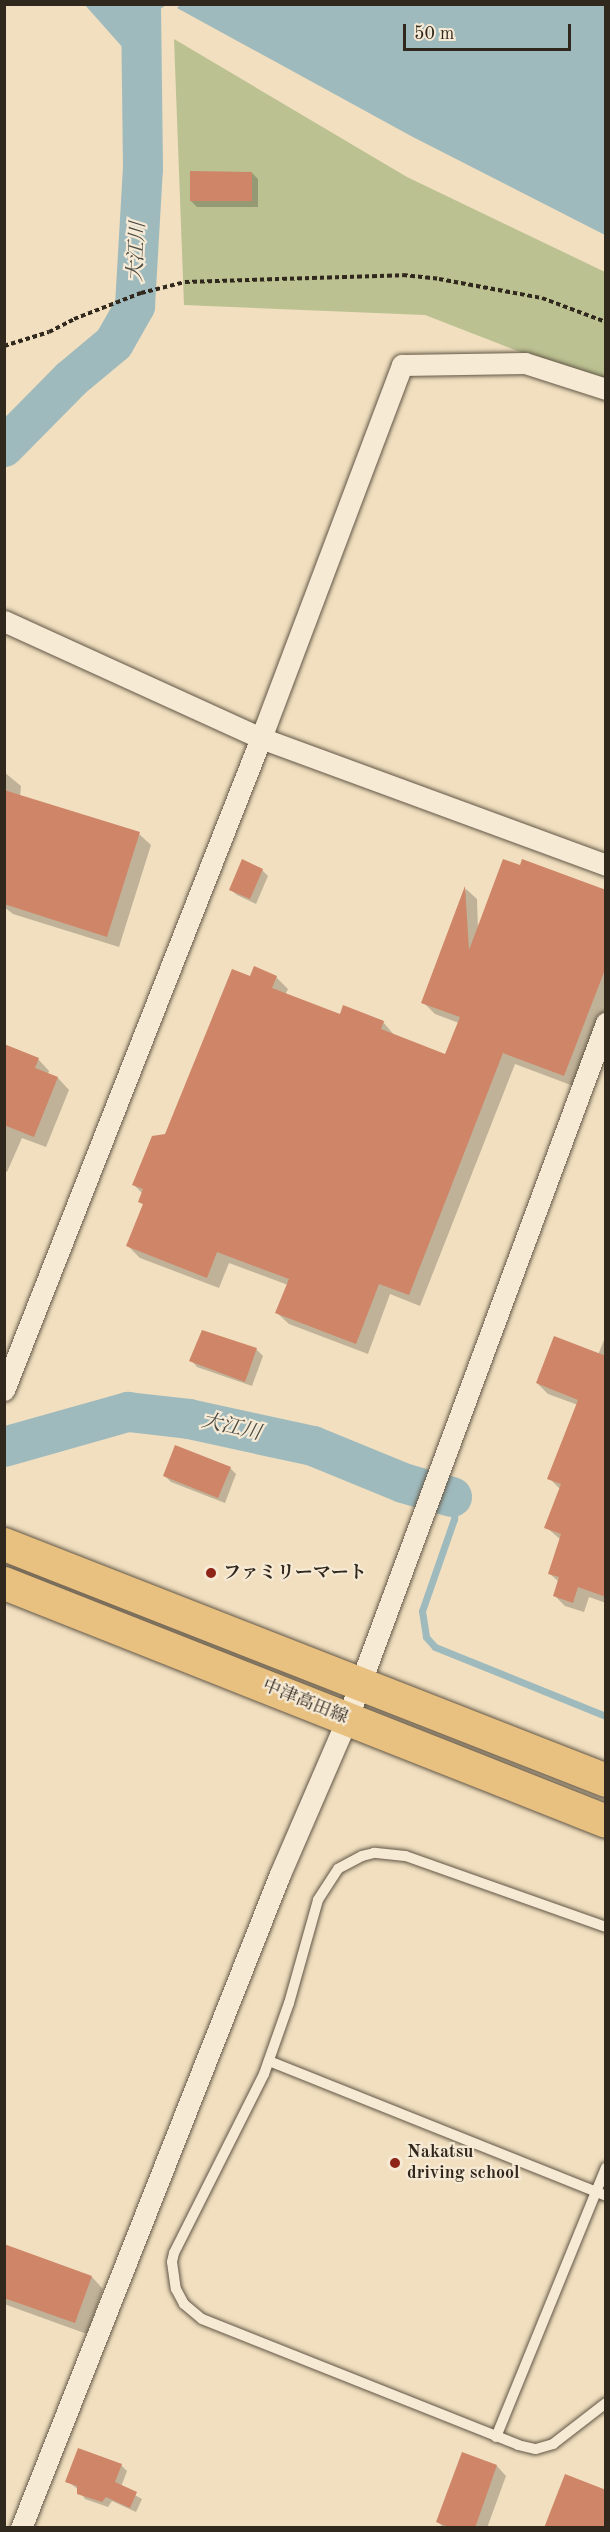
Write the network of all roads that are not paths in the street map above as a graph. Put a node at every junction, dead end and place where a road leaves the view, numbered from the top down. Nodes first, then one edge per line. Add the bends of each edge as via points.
1 (606, 389) edge
2 (4, 621) edge
3 (261, 738) junction
4 (606, 865) edge
5 (606, 1023) edge
6 (4, 1390) edge
7 (4, 1544) edge
8 (4, 1583) edge
9 (360, 1683) junction
10 (347, 1719) junction
11 (606, 1780) edge
12 (606, 1821) edge
13 (606, 1927) edge
14 (269, 2061) junction
15 (606, 2168) edge
16 (601, 2194) edge
17 (606, 2403) edge
18 (496, 2437) junction
19 (21, 2528) edge

1 - 3 street via 525,363 402,365
2 - 3 street
3 - 4 street
3 - 6 street
5 - 9 street
7 - 9 main road, 中津高田線
8 - 10 main road, 中津高田線
9 - 10 street
9 - 11 main road, 中津高田線
10 - 12 main road, 中津高田線
10 - 19 street via 280,1874
13 - 14 lane via 405,1856 362,1856 338,1869 318,1900
14 - 16 lane
14 - 18 lane via 174,2253 174,2281 184,2304 202,2319
15 - 16 lane
16 - 18 lane
17 - 18 lane via 544,2448 528,2448

